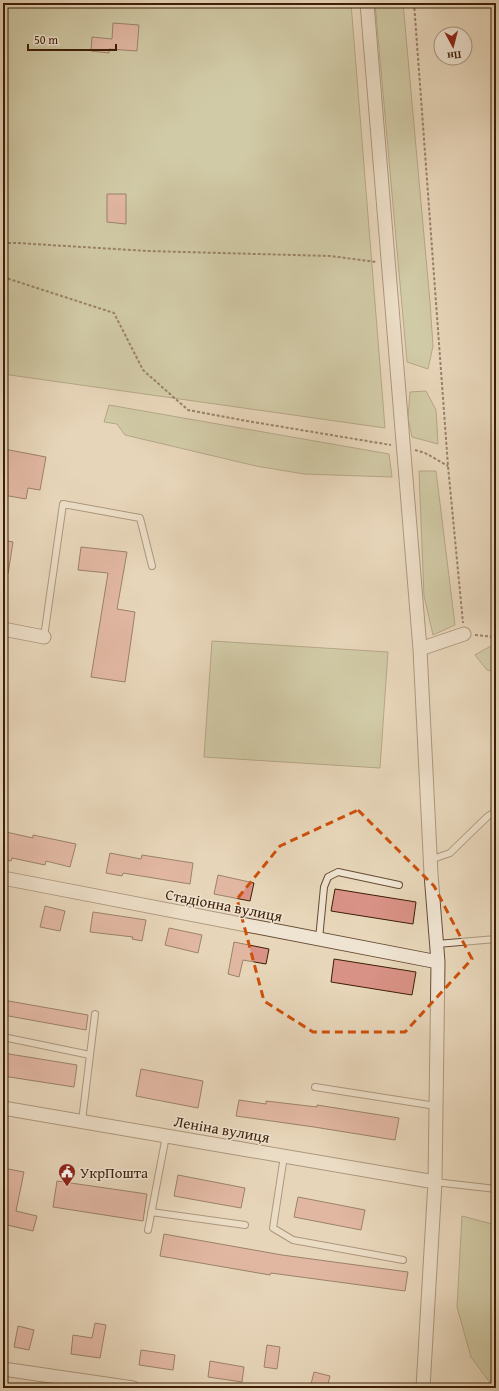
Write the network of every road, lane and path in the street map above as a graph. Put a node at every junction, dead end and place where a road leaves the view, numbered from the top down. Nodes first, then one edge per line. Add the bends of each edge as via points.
1 (367, 3) edge
2 (414, 3) edge
3 (3, 243) edge
4 (388, 264) junction
5 (3, 277) edge
6 (403, 447) junction
7 (448, 466) junction
8 (152, 566) dead end
9 (3, 629) edge
10 (464, 634) junction
11 (44, 637) joint
12 (496, 637) edge
13 (420, 649) junction
14 (496, 811) edge
15 (430, 860) junction
16 (3, 878) edge
17 (399, 885) dead end
18 (319, 939) junction
19 (496, 939) edge
20 (437, 944) junction
21 (438, 962) junction
22 (95, 1014) dead end
23 (3, 1037) edge
24 (90, 1055) junction
25 (315, 1087) dead end
26 (436, 1106) junction
27 (3, 1108) edge
28 (82, 1121) junction
29 (166, 1136) junction
30 (284, 1156) junction
31 (435, 1182) junction
32 (496, 1189) edge
33 (152, 1212) junction
34 (245, 1225) dead end
35 (148, 1230) dead end
36 (403, 1260) dead end
37 (3, 1369) edge
38 (133, 1388) edge
39 (423, 1388) edge

1 - 4 street
2 - 7 path
3 - 4 path via 148,251 330,256
4 - 6 street
5 - 6 path via 114,313 143,370 188,410
6 - 7 path via 425,453
6 - 13 street
7 - 10 path
8 - 11 lane via 140,518 63,504
9 - 11 street
10 - 12 path
10 - 13 street
13 - 15 street
14 - 15 lane via 450,853
15 - 20 street
16 - 18 street, Стадіонна вулиця
17 - 18 lane via 338,872 328,877 324,887
18 - 21 street, Стадіонна вулиця
19 - 20 lane
20 - 21 street
21 - 26 street
22 - 24 lane
23 - 24 lane
24 - 28 lane
25 - 26 lane
26 - 31 street
27 - 28 street, Леніна вулиця
28 - 29 street, Леніна вулиця
29 - 30 street, Леніна вулиця
29 - 33 lane
30 - 31 street, Леніна вулиця
30 - 36 lane via 273,1228 293,1240
31 - 32 lane
31 - 39 street
33 - 34 lane
33 - 35 lane
37 - 38 street

